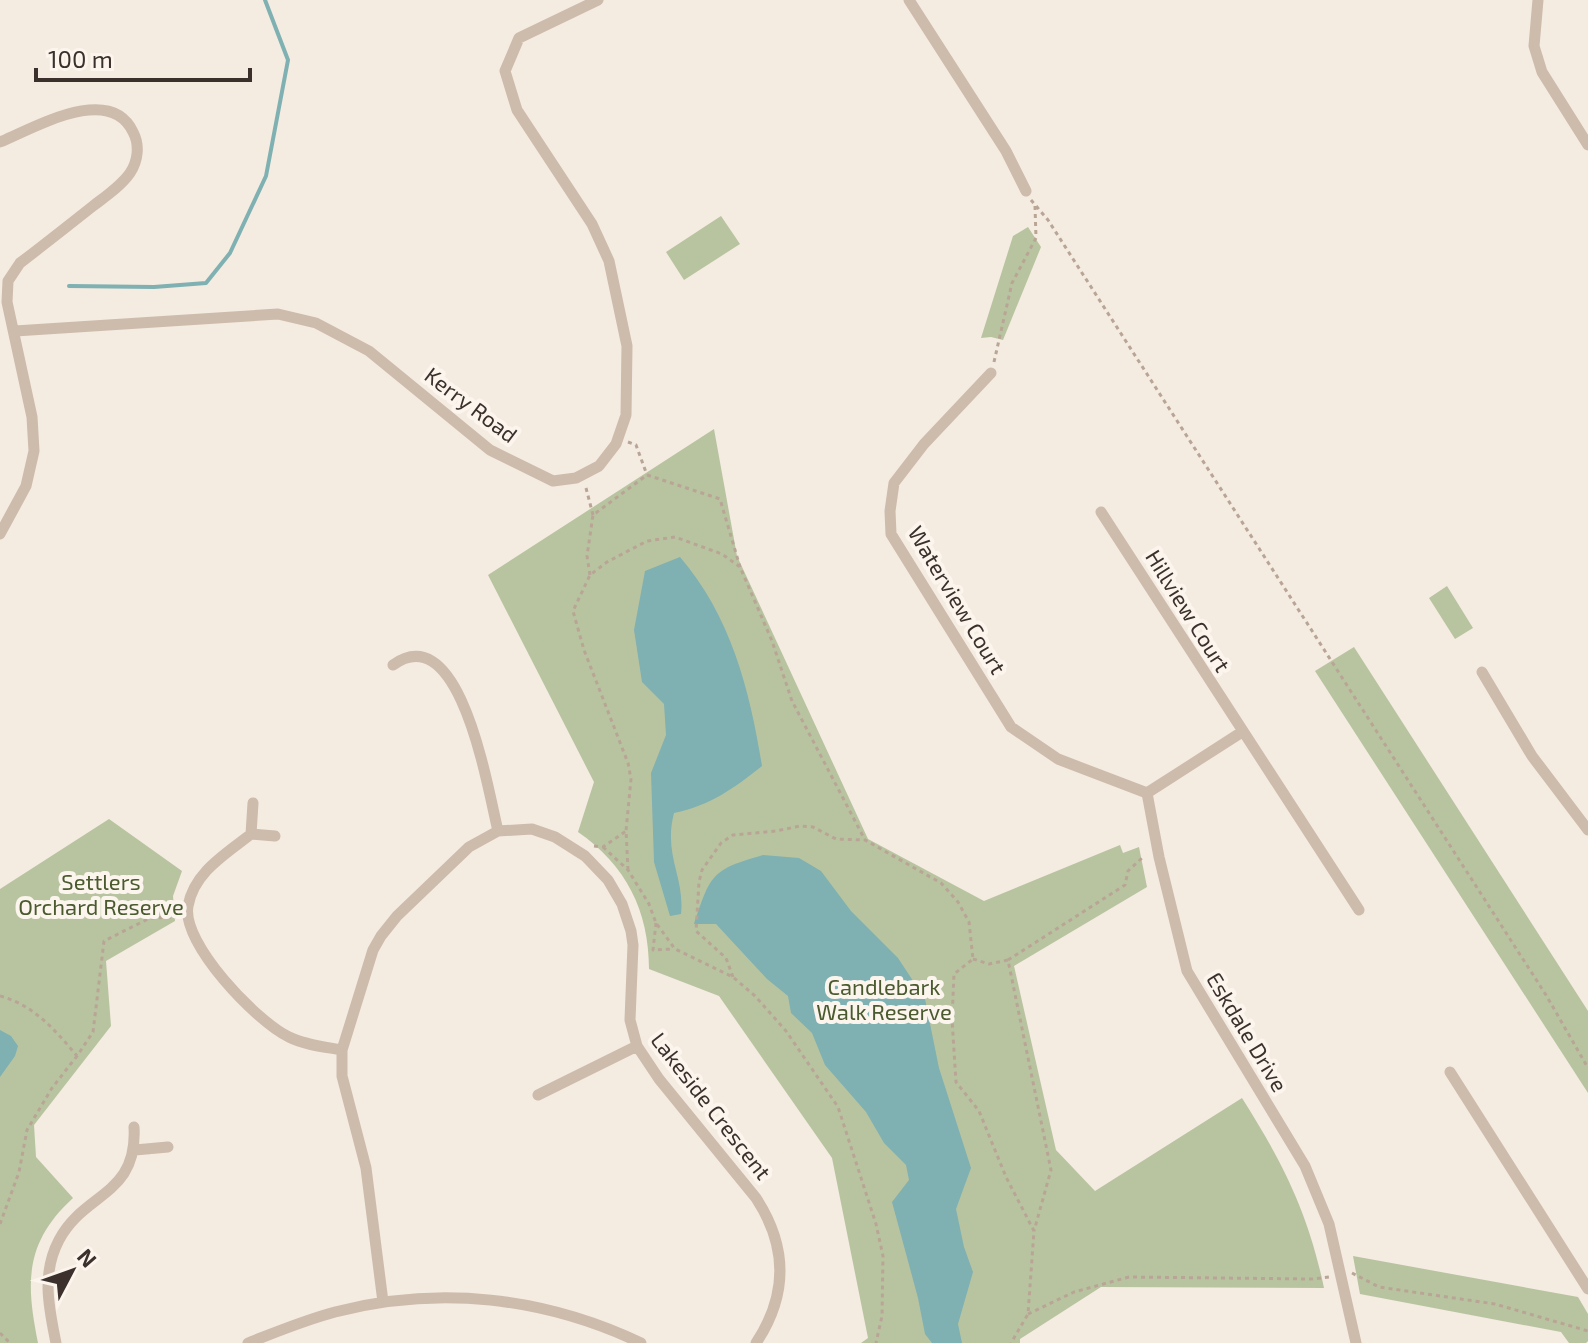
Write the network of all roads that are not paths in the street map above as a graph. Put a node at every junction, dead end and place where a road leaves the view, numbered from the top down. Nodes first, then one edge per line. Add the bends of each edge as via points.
1 (598, 0) edge
2 (909, 0) edge
3 (1538, 0) edge
4 (0, 142) edge
5 (1588, 145) edge
6 (1026, 191) road end
7 (15, 331) junction
8 (991, 373) road end
9 (1101, 512) dead end
10 (0, 534) edge
11 (393, 665) dead end
12 (1482, 672) dead end
13 (1242, 732) junction
14 (1147, 793) junction
15 (253, 803) dead end
16 (1588, 830) edge
17 (498, 831) junction
18 (251, 834) junction
19 (275, 836) dead end
20 (1359, 910) dead end
21 (637, 1046) junction
22 (342, 1050) junction
23 (1450, 1072) dead end
24 (538, 1095) dead end
25 (134, 1127) dead end
26 (168, 1147) dead end
27 (135, 1150) junction
28 (1588, 1289) edge
29 (383, 1302) junction
30 (56, 1343) edge
31 (248, 1343) edge
32 (641, 1343) edge
33 (756, 1343) edge
34 (1356, 1343) edge

1 - 7 street, Kerry Road via 519,38 505,71 517,110 592,224 609,261 627,346 626,415 599,466 576,478 553,481 490,450 369,351 316,323 291,317
2 - 6 street
3 - 5 street via 1534,46 1542,72
4 - 7 street via 93,109 110,111 131,127 138,154 127,177 12,273 7,302
7 - 10 street via 34,451 26,486
8 - 14 street, Waterview Court via 894,483 891,534 1011,727 1058,759
9 - 13 street, Hillview Court
11 - 17 street via 404,657 423,656 455,685
12 - 16 street via 1532,756
13 - 14 street
13 - 20 street, Hillview Court
14 - 34 street, Eskdale Drive via 1187,971 1305,1166 1329,1224
15 - 18 street
17 - 21 street, Lakeside Crescent via 532,829 555,837 608,880 627,917 633,945 630,1020
17 - 22 street via 469,847 381,936
18 - 19 street
18 - 22 street via 202,874 187,917 192,932 227,984 257,1016 288,1037
21 - 24 street
21 - 33 street, Lakeside Crescent via 756,1198 774,1231 780,1286 773,1315
22 - 29 street via 342,1076 366,1168
23 - 28 street
25 - 27 street
26 - 27 street
27 - 30 street via 116,1185 60,1239 47,1297
29 - 31 street via 331,1313
29 - 32 street via 429,1297 510,1301 591,1322

